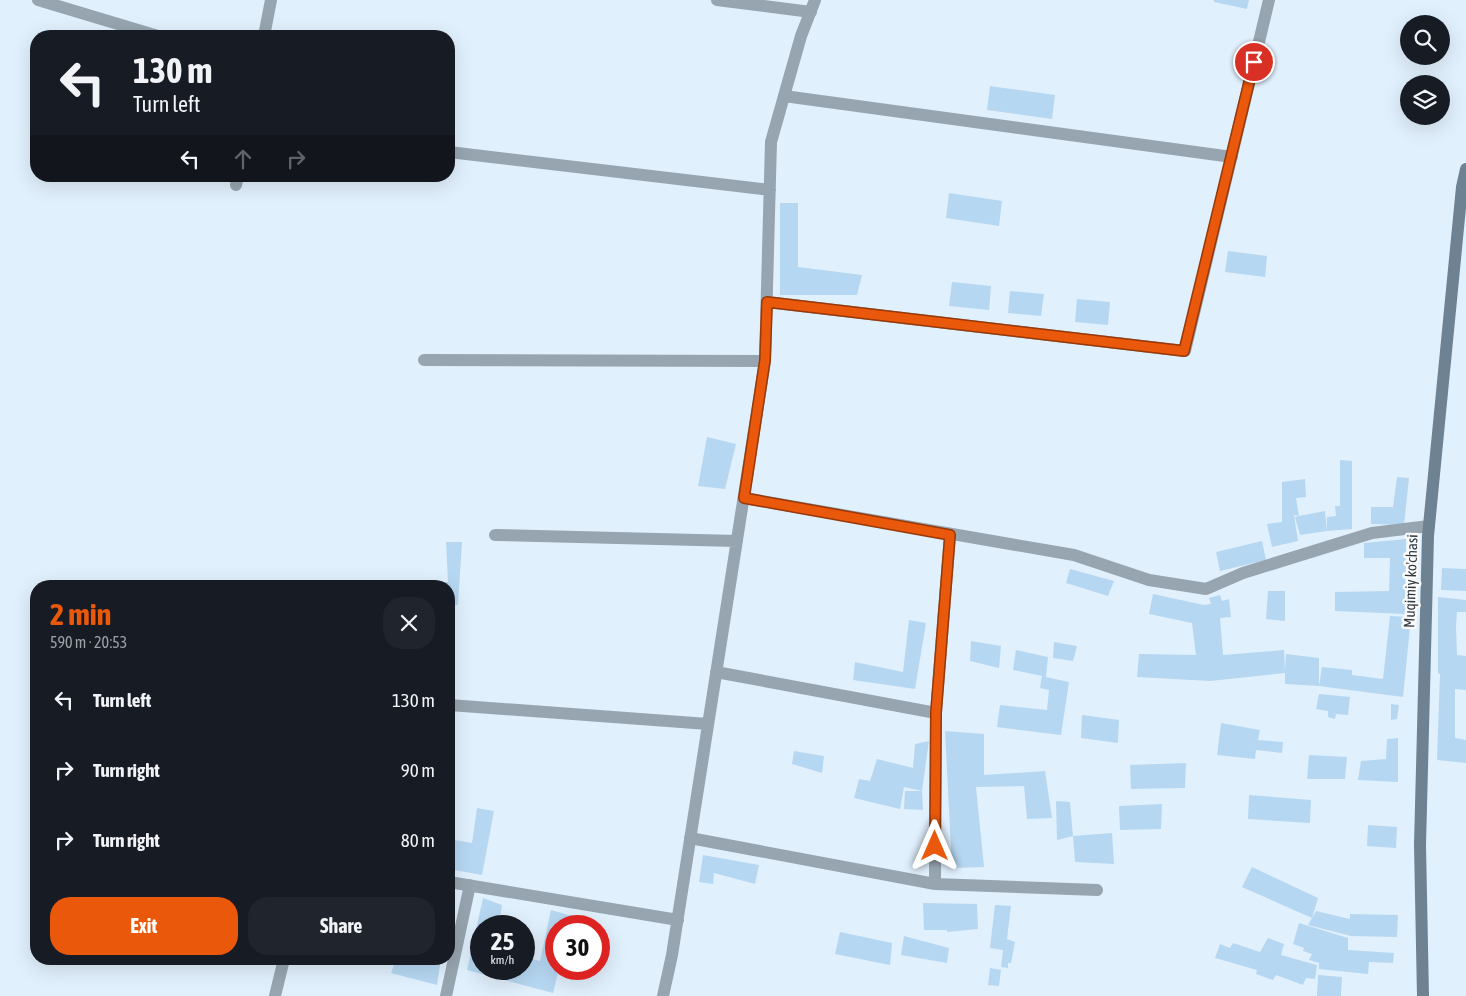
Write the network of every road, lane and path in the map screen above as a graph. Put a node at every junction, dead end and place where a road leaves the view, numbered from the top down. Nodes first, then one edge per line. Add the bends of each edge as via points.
1 (38, 0) edge
2 (271, 0) edge
3 (717, 0) edge
4 (1269, 0) edge
5 (813, 6) edge
6 (138, 30) edge
7 (265, 30) edge
8 (784, 96) junction
9 (455, 153) edge
10 (1232, 157) junction
11 (1466, 168) edge
12 (770, 190) junction
13 (767, 302) junction
14 (424, 360) dead end
15 (765, 360) junction
16 (744, 498) junction
17 (1429, 526) junction
18 (495, 535) dead end
19 (950, 535) junction
20 (737, 541) junction
21 (716, 672) junction
22 (455, 706) edge
23 (936, 712) junction
24 (708, 724) junction
25 (690, 838) junction
26 (455, 883) edge
27 (935, 884) junction
28 (470, 885) junction
29 (1097, 890) dead end
30 (678, 920) junction
31 (455, 954) edge
32 (283, 965) edge
33 (453, 965) edge
34 (275, 996) edge
35 (446, 996) edge
36 (663, 996) edge
37 (1423, 996) edge

1 - 6 street
2 - 7 street
3 - 5 street
4 - 10 street
5 - 8 street
8 - 10 street
8 - 12 street via 772,142
9 - 12 street
10 - 13 street via 1184,351
11 - 17 street, Muqimiy ko'chasi
12 - 13 street
13 - 15 street
14 - 15 street
15 - 16 street
16 - 19 street
16 - 20 street
17 - 19 street via 1372,533 1243,573 1206,589 1149,580 1074,556
17 - 37 street, Muqimiy ko'chasi via 1420,845
18 - 20 street
19 - 23 street
20 - 21 street
21 - 23 street
21 - 24 street
22 - 24 street
23 - 27 street
24 - 25 street
25 - 27 street
25 - 30 street
26 - 28 street
27 - 29 street
28 - 30 street
28 - 31 street
30 - 36 street
32 - 34 street
33 - 35 street

